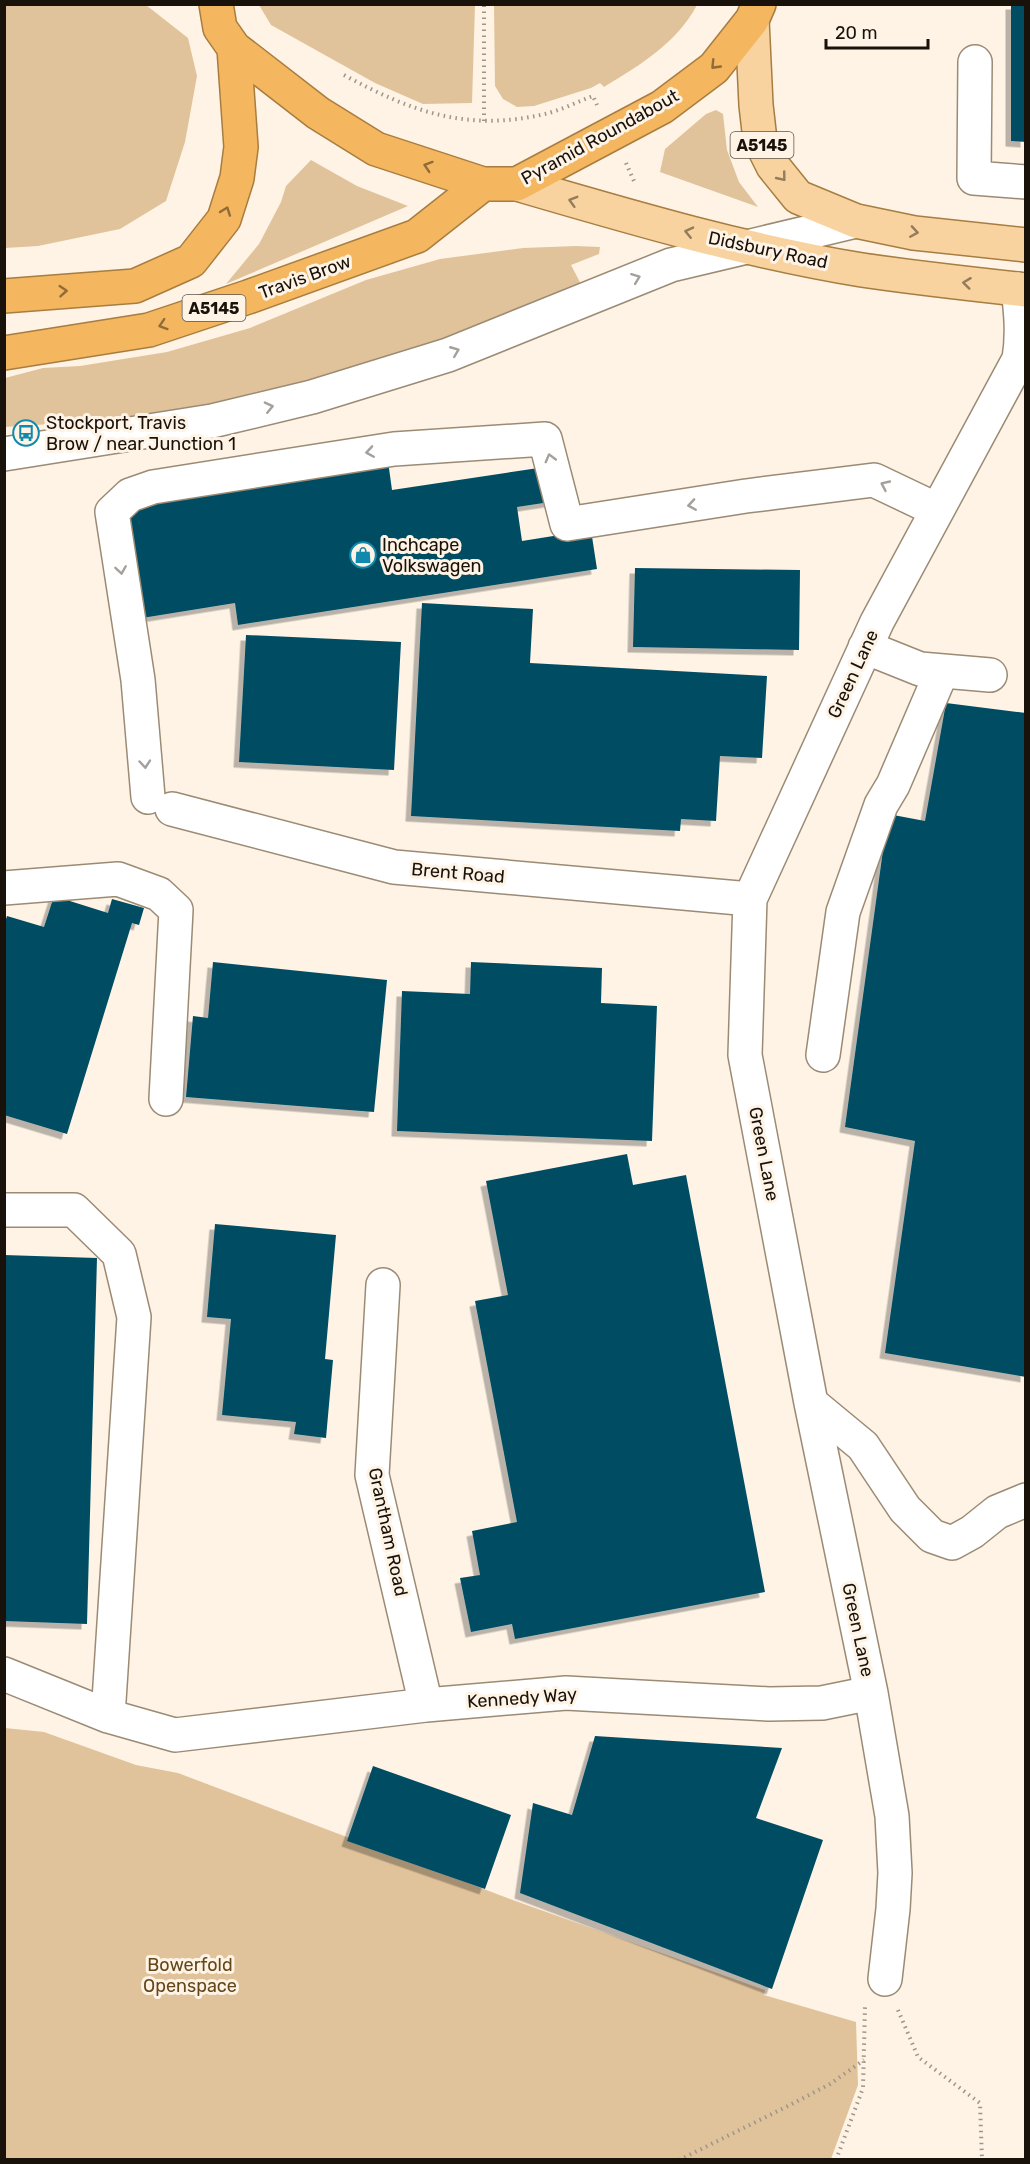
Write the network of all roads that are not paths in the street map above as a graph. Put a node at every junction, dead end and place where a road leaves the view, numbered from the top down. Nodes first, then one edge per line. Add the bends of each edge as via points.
1 (197, 4) edge
2 (756, 12) edge
3 (224, 27) edge
4 (975, 62) dead end
5 (1026, 182) edge
6 (483, 184) junction
7 (516, 184) junction
8 (856, 221) junction
9 (1026, 245) edge
10 (746, 246) junction
11 (1022, 289) edge
12 (4, 296) edge
13 (4, 353) edge
14 (1017, 376) edge
15 (4, 454) edge
16 (937, 510) junction
17 (865, 647) junction
18 (942, 671) junction
19 (990, 675) dead end
20 (4, 888) edge
21 (750, 899) junction
22 (824, 1054) dead end
23 (166, 1099) dead end
24 (4, 1210) edge
25 (383, 1285) dead end
26 (811, 1403) junction
27 (1026, 1500) edge
28 (4, 1674) edge
29 (871, 1693) junction
30 (426, 1705) junction
31 (108, 1716) junction
32 (890, 1991) road end

1 - 3 highway, Pyramid Roundabout
2 -> 7 highway, Pyramid Roundabout via 714,68 662,107
2 -> 8 main road, A5145 via 760,140 773,166 798,197
6 -> 3 highway, Pyramid Roundabout via 376,149 318,113
12 -> 3 highway via 135,286 191,261 224,219 242,147
4 - 5 street via 974,178
6 - 7 highway, Pyramid Roundabout
6 -> 13 highway, Travis Brow / A5145 via 417,236 248,297 149,330
10 -> 7 main road, Didsbury Road
8 -> 9 main road, A5145 via 914,233
8 - 10 street
11 -> 10 main road, Didsbury Road via 862,270
15 -> 10 street via 212,421 312,397 448,354 671,265
11 - 14 street, Green Lane
14 - 16 street, Green Lane
16 - 17 street, Green Lane
16 -> 21 street, Brent Road via 873,480 567,524 545,439 393,449 153,488 130,495 112,512 159,803 394,867
17 - 18 street via 920,669
17 - 21 street, Green Lane
18 - 19 street
18 - 22 street via 881,805 843,912
20 - 23 street via 117,879 159,894 176,910
21 - 26 street, Green Lane via 745,1055
24 - 31 street via 74,1210 119,1254 134,1317
25 - 30 street, Grantham Road via 372,1475
26 - 27 street via 863,1446 905,1509 932,1536 952,1543 997,1512
26 - 29 street, Green Lane
28 - 31 street
29 - 30 street, Kennedy Way via 822,1703 769,1704 566,1693
29 - 32 street, Green Lane via 887,1780 894,1848
30 - 31 street, Kennedy Way via 175,1735

